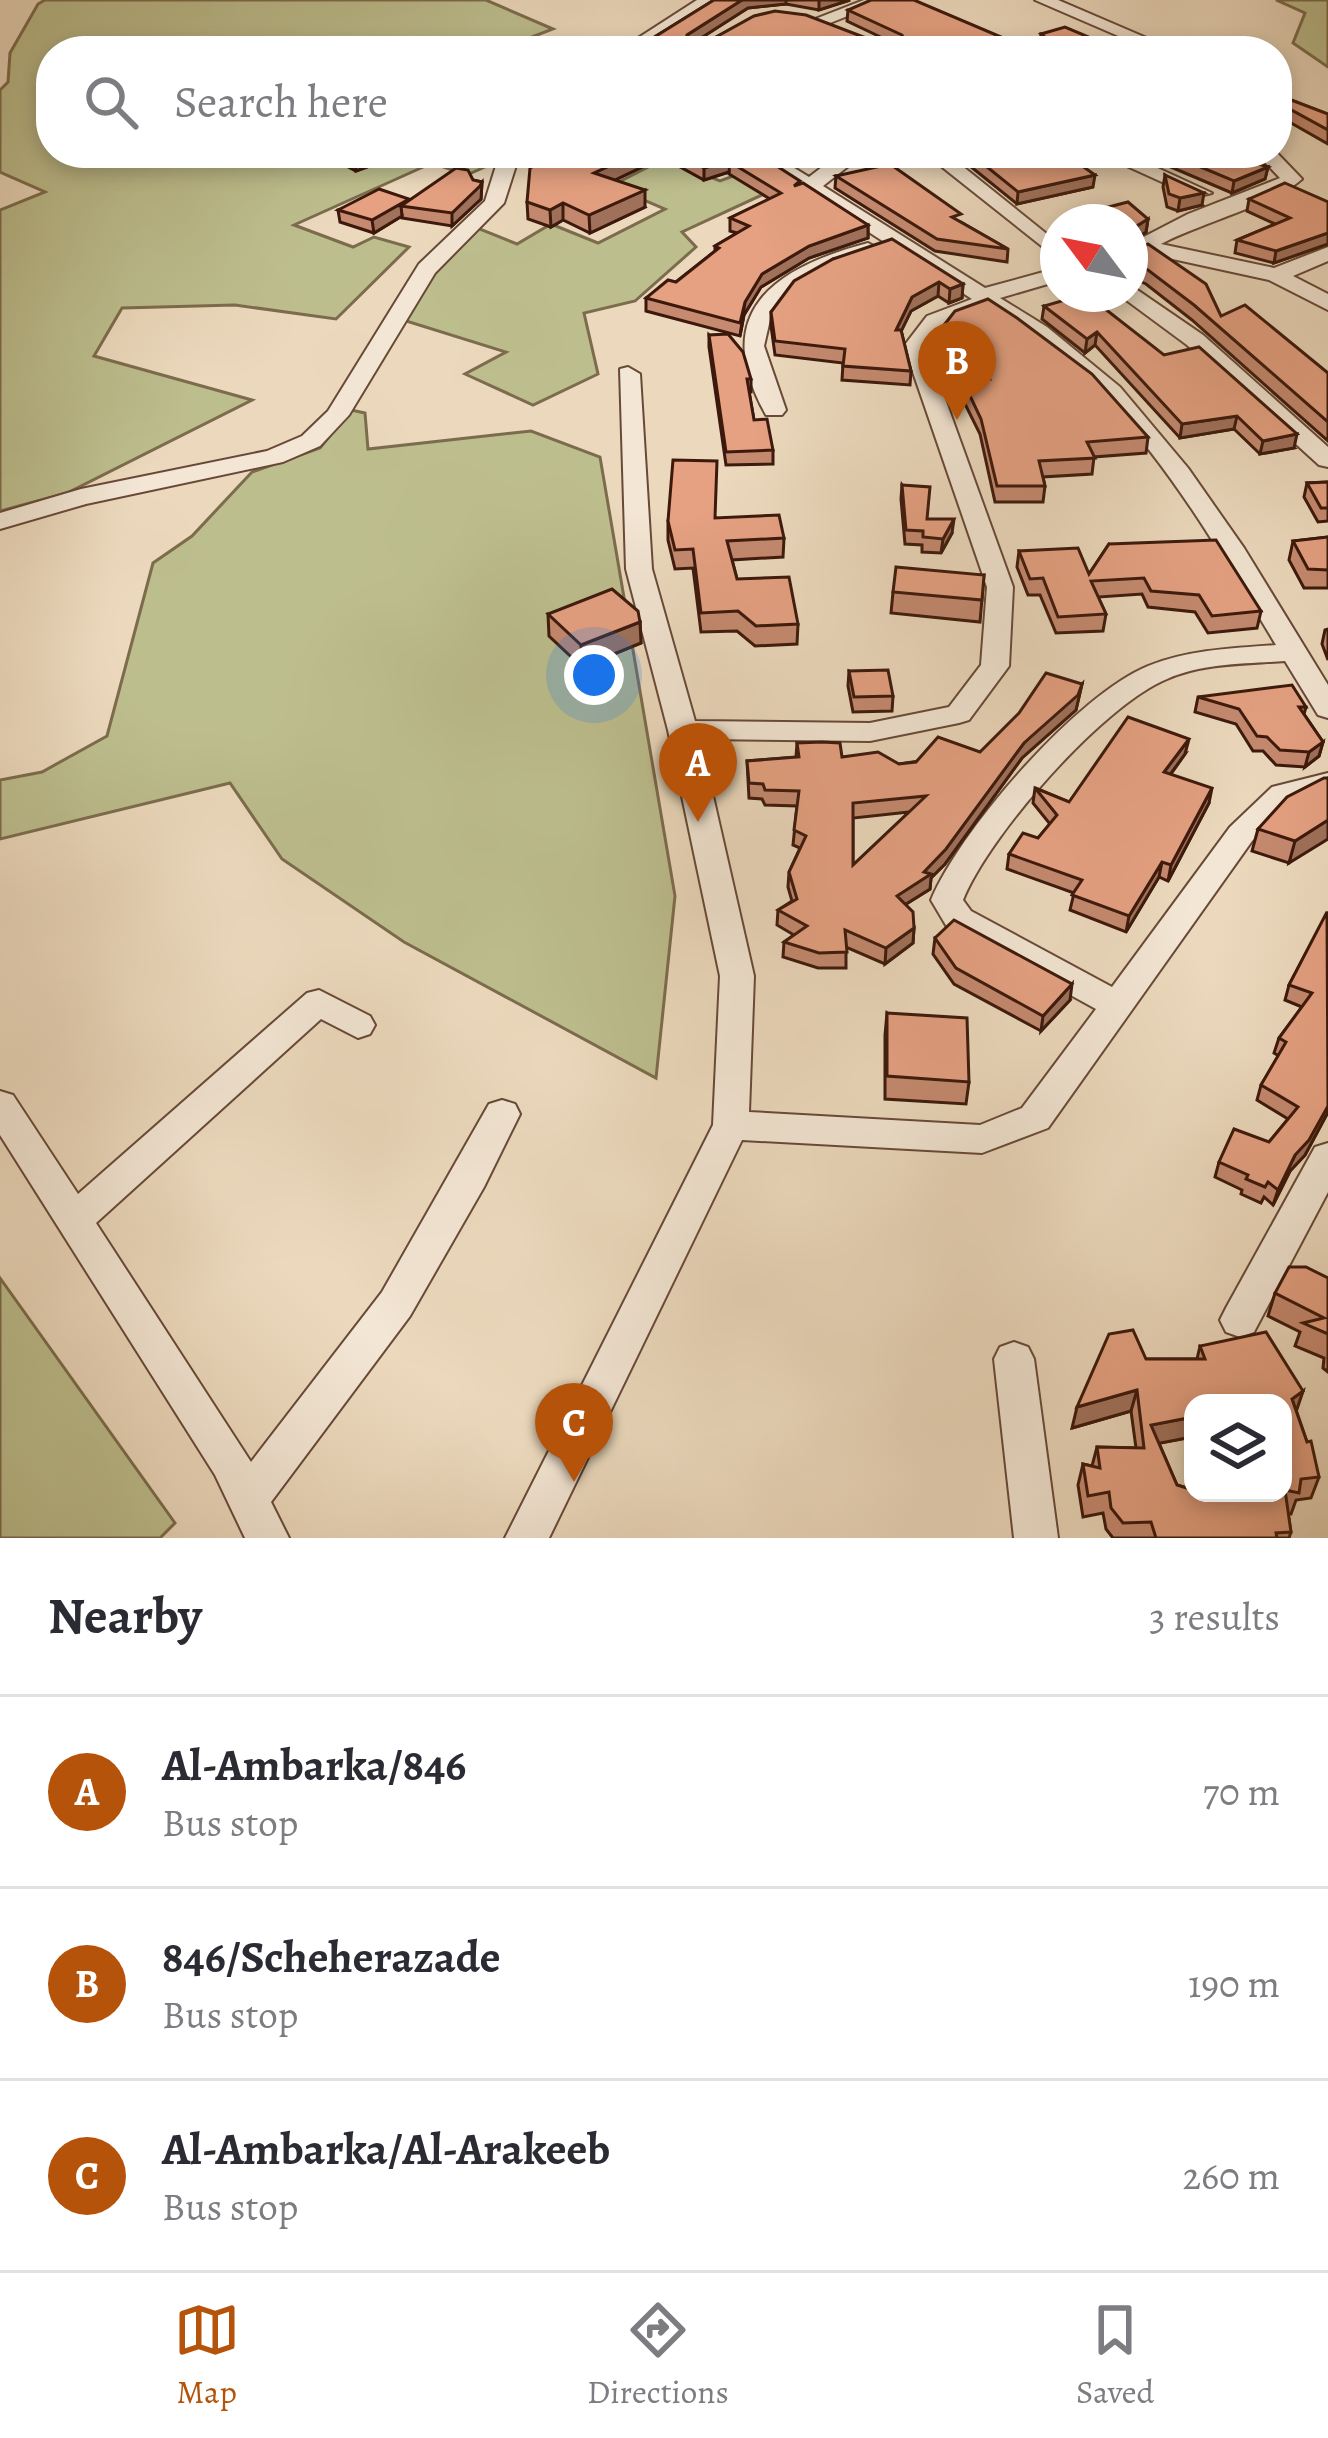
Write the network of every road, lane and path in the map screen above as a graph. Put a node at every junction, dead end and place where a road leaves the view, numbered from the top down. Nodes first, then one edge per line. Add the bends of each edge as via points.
1 (709, 0) edge
2 (880, 0) edge
3 (1043, 0) edge
4 (797, 16) edge
5 (818, 21) junction
6 (849, 33) edge
7 (651, 36) edge
8 (1131, 36) edge
9 (505, 168) edge
10 (783, 168) edge
11 (834, 168) edge
12 (952, 168) edge
13 (1143, 168) edge
14 (1282, 168) edge
15 (812, 185) junction
16 (1231, 205) junction
17 (1040, 239) edge
18 (897, 240) junction
19 (1148, 244) edge
20 (1148, 252) edge
21 (1328, 253) edge
22 (1276, 275) junction
23 (1040, 280) edge
24 (985, 298) junction
25 (1328, 303) edge
26 (1148, 305) edge
27 (628, 374) dead end
28 (774, 410) dead end
29 (1328, 460) edge
30 (0, 520) edge
31 (1294, 652) junction
32 (1328, 709) edge
33 (682, 730) junction
34 (1328, 783) edge
35 (1117, 1005) junction
36 (358, 1025) dead end
37 (0, 1105) edge
38 (502, 1114) dead end
39 (731, 1125) junction
40 (1328, 1157) edge
41 (76, 1218) junction
42 (1240, 1320) dead end
43 (1014, 1359) dead end
44 (248, 1499) junction
45 (267, 1538) edge
46 (526, 1538) edge
47 (1036, 1538) edge

1 - 7 street
2 - 5 street
3 - 8 street
4 - 5 street
5 - 6 street
9 - 30 street via 494,203 427,269 338,416 311,441 274,457
10 - 15 street
11 - 15 street
12 - 17 street
13 - 16 street
14 - 16 street via 1292,178
15 - 18 street
16 - 19 street
18 - 24 street
18 - 28 street via 827,261 775,296 752,342
20 - 22 street
21 - 22 street
22 - 25 street
23 - 24 street
24 - 31 street via 1112,392 1179,473
24 - 33 street via 931,321 915,346 1000,587 995,666 959,714 915,723 870,732
26 - 29 street
27 - 33 street via 639,569
31 - 32 street
31 - 35 street via 1199,662 1135,683 1065,746 959,869 947,900 959,919
33 - 39 street via 737,976
34 - 35 street via 1283,794 1241,834
35 - 39 street via 1035,1118 982,1138
36 - 41 street via 319,1002
37 - 41 street
38 - 44 street via 396,1304
39 - 46 street
40 - 42 street
41 - 44 street
43 - 47 street
44 - 45 street

